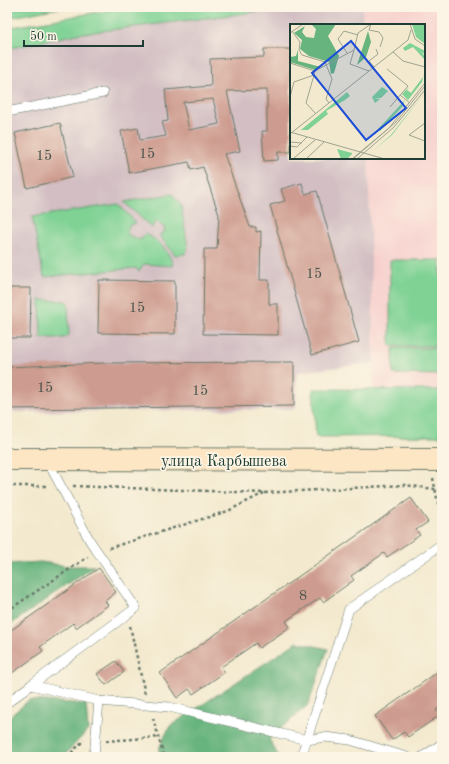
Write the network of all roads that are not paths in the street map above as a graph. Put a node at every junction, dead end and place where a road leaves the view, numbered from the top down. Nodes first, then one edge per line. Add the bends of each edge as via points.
1 (103, 93) dead end
2 (7, 112) edge
3 (7, 459) edge
4 (46, 459) junction
5 (437, 468) edge
6 (442, 544) edge
7 (31, 685) junction
8 (99, 701) junction
9 (7, 703) edge
10 (307, 740) junction
11 (442, 744) edge
12 (94, 757) edge
13 (301, 757) edge
14 (407, 757) edge
15 (422, 757) edge

1 - 2 lane
3 - 4 main road, улица Карбышева
4 - 5 main road, улица Карбышева
4 - 7 lane via 97,552 136,608
6 - 10 lane via 349,610
7 - 8 lane
7 - 9 lane
8 - 10 lane via 169,707
8 - 12 lane
10 - 13 lane
10 - 14 lane via 325,737 350,740
11 - 15 lane

